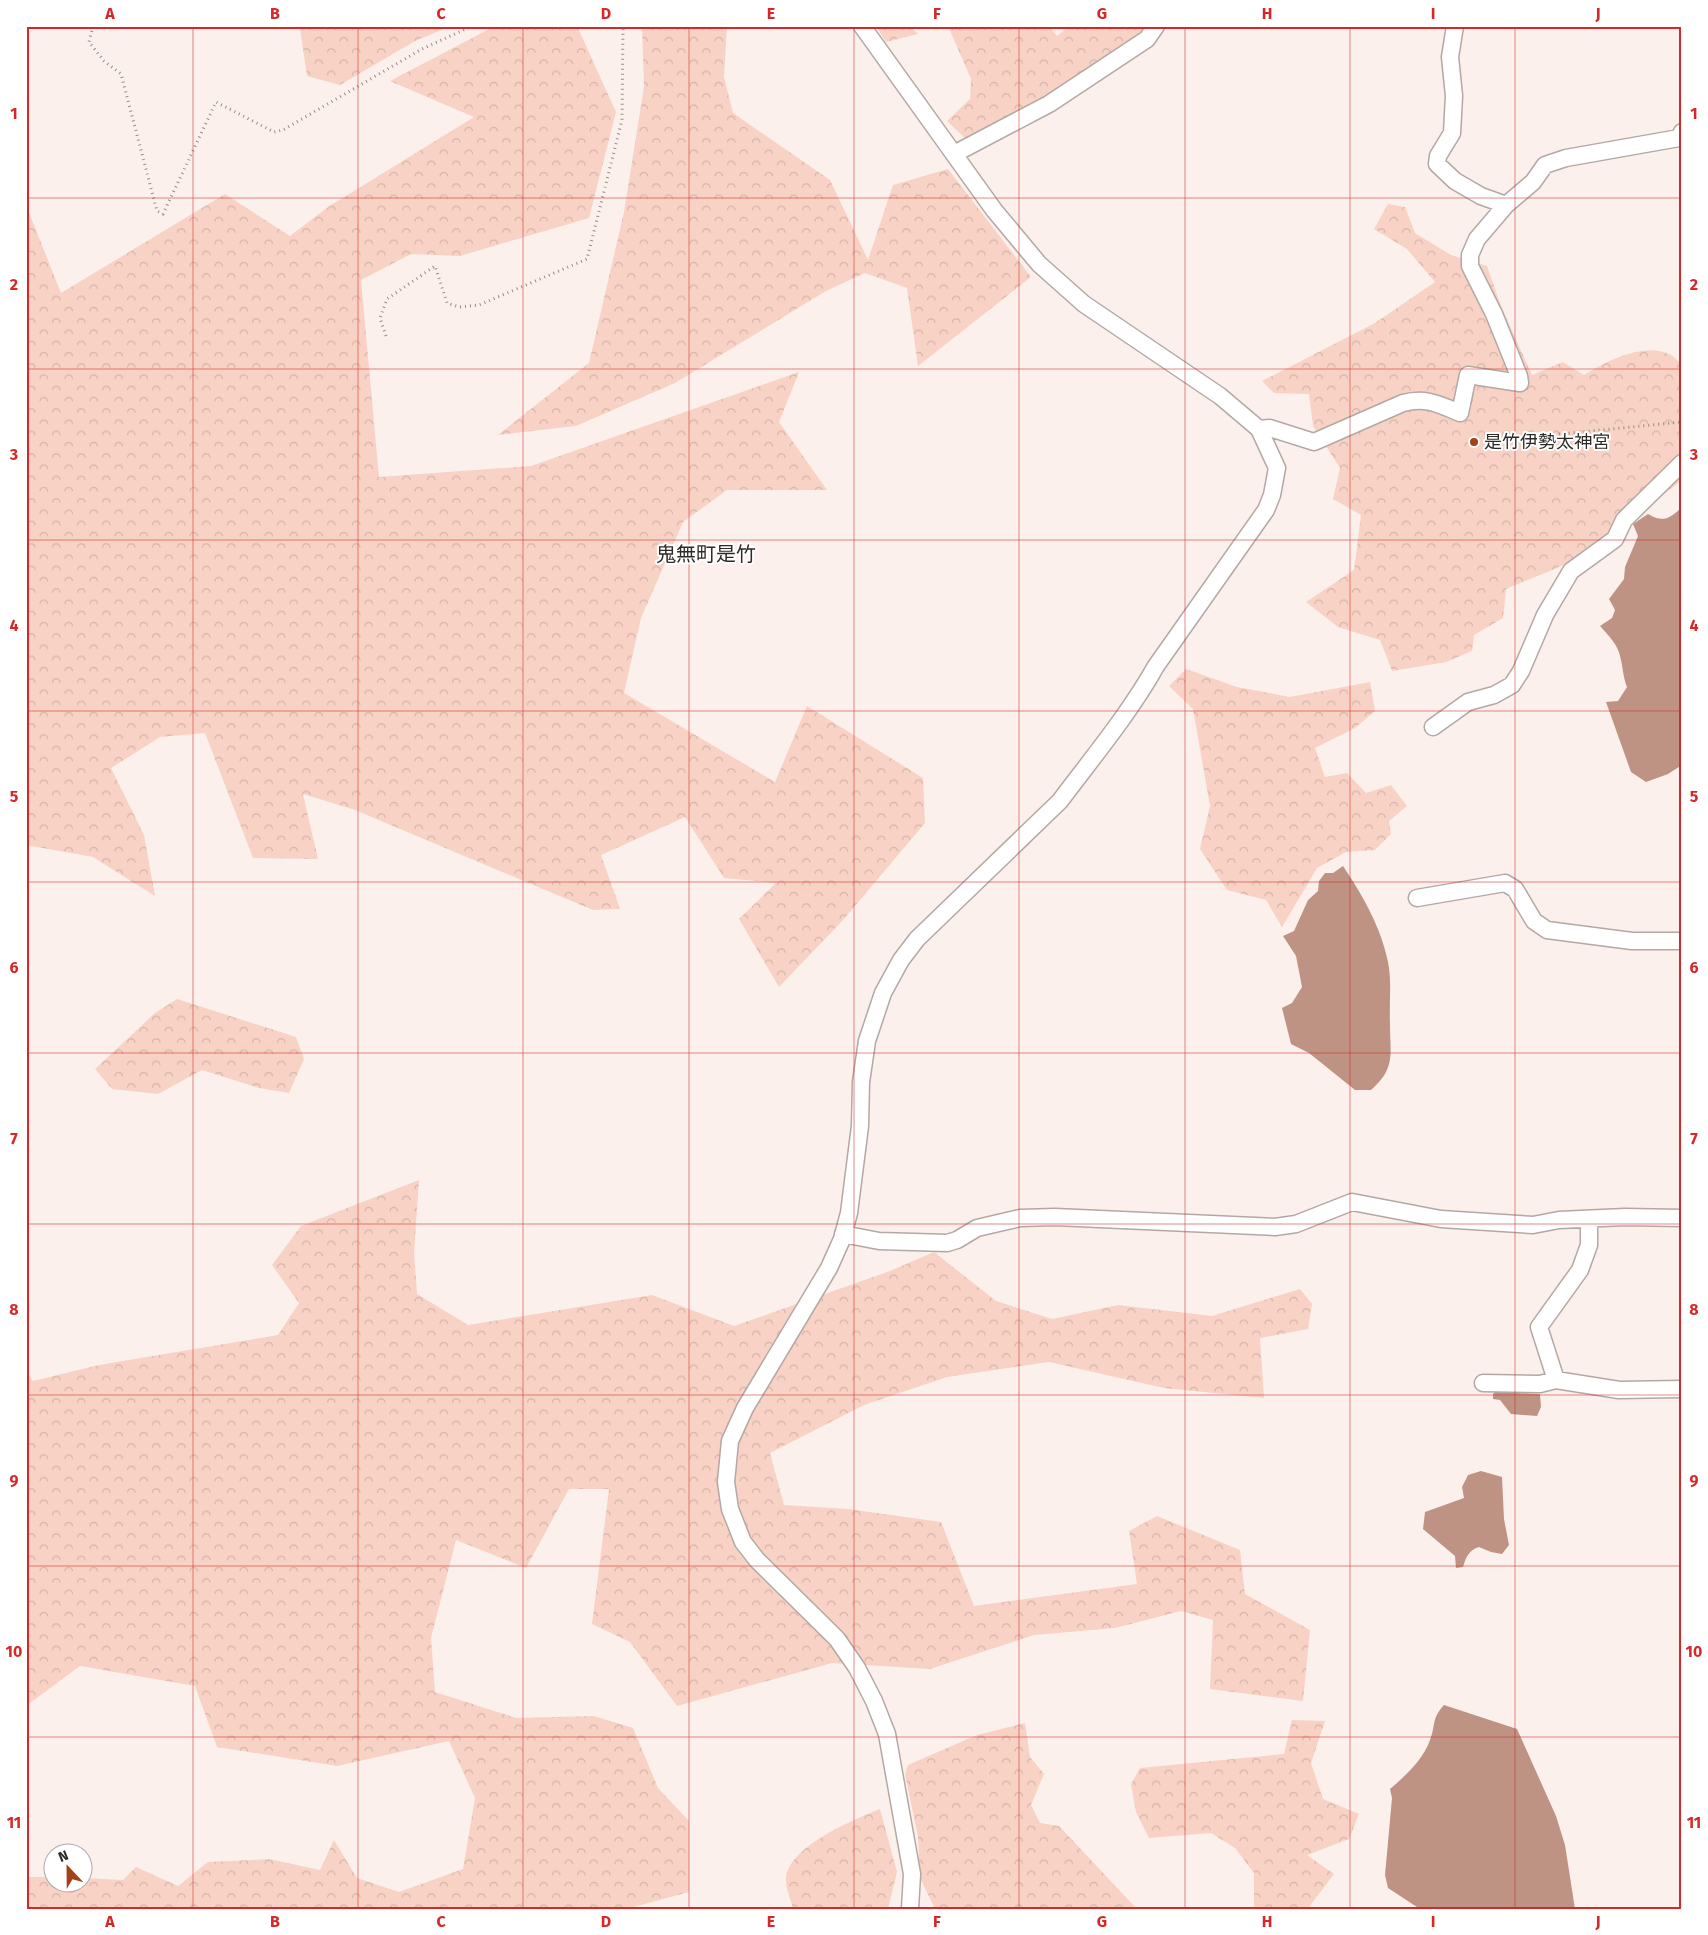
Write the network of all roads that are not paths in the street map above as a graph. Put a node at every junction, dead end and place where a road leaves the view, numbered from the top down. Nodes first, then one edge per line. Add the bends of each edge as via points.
1 (862, 26) edge
2 (1156, 26) edge
3 (1455, 26) edge
4 (1682, 132) edge
5 (954, 154) junction
6 (1506, 205) junction
7 (1259, 429) junction
8 (1682, 463) edge
9 (1433, 726) dead end
10 (1417, 898) dead end
11 (1682, 941) edge
12 (1682, 1218) edge
13 (1589, 1219) junction
14 (843, 1234) junction
15 (1556, 1380) junction
16 (1483, 1383) dead end
17 (1682, 1389) edge
18 (910, 1909) edge

1 - 5 street
2 - 5 street via 1147,39 1049,104
3 - 6 street via 1450,57 1454,96 1452,133 1438,156 1438,164 1455,181 1481,196
4 - 6 street via 1679,138 1566,158 1546,165 1533,182
5 - 7 street via 994,210 1039,264 1084,304 1220,396
6 - 7 street via 1476,239 1470,266 1494,314 1520,383 1468,375 1460,413 1417,399 1314,442 1270,428
7 - 14 street via 1277,468 1266,510 1242,547 1143,689 1060,800 917,939 883,993 867,1041 861,1082 860,1126 849,1213
8 - 9 street via 1624,520 1615,538 1571,571 1545,615 1512,685 1494,695 1468,702
10 - 11 street via 1505,883 1515,889 1534,921 1547,930 1632,941
12 - 13 street
13 - 14 street via 1533,1225 1441,1219 1352,1202 1296,1224 1275,1227 1055,1216 998,1221 947,1243 879,1241
13 - 15 street via 1589,1245 1580,1270 1539,1327
14 - 18 street via 829,1268 745,1408 730,1441 726,1482 730,1509 744,1542 757,1560 836,1639 857,1668 874,1701 887,1734 911,1865
15 - 16 street via 1540,1384
15 - 17 street via 1619,1390

